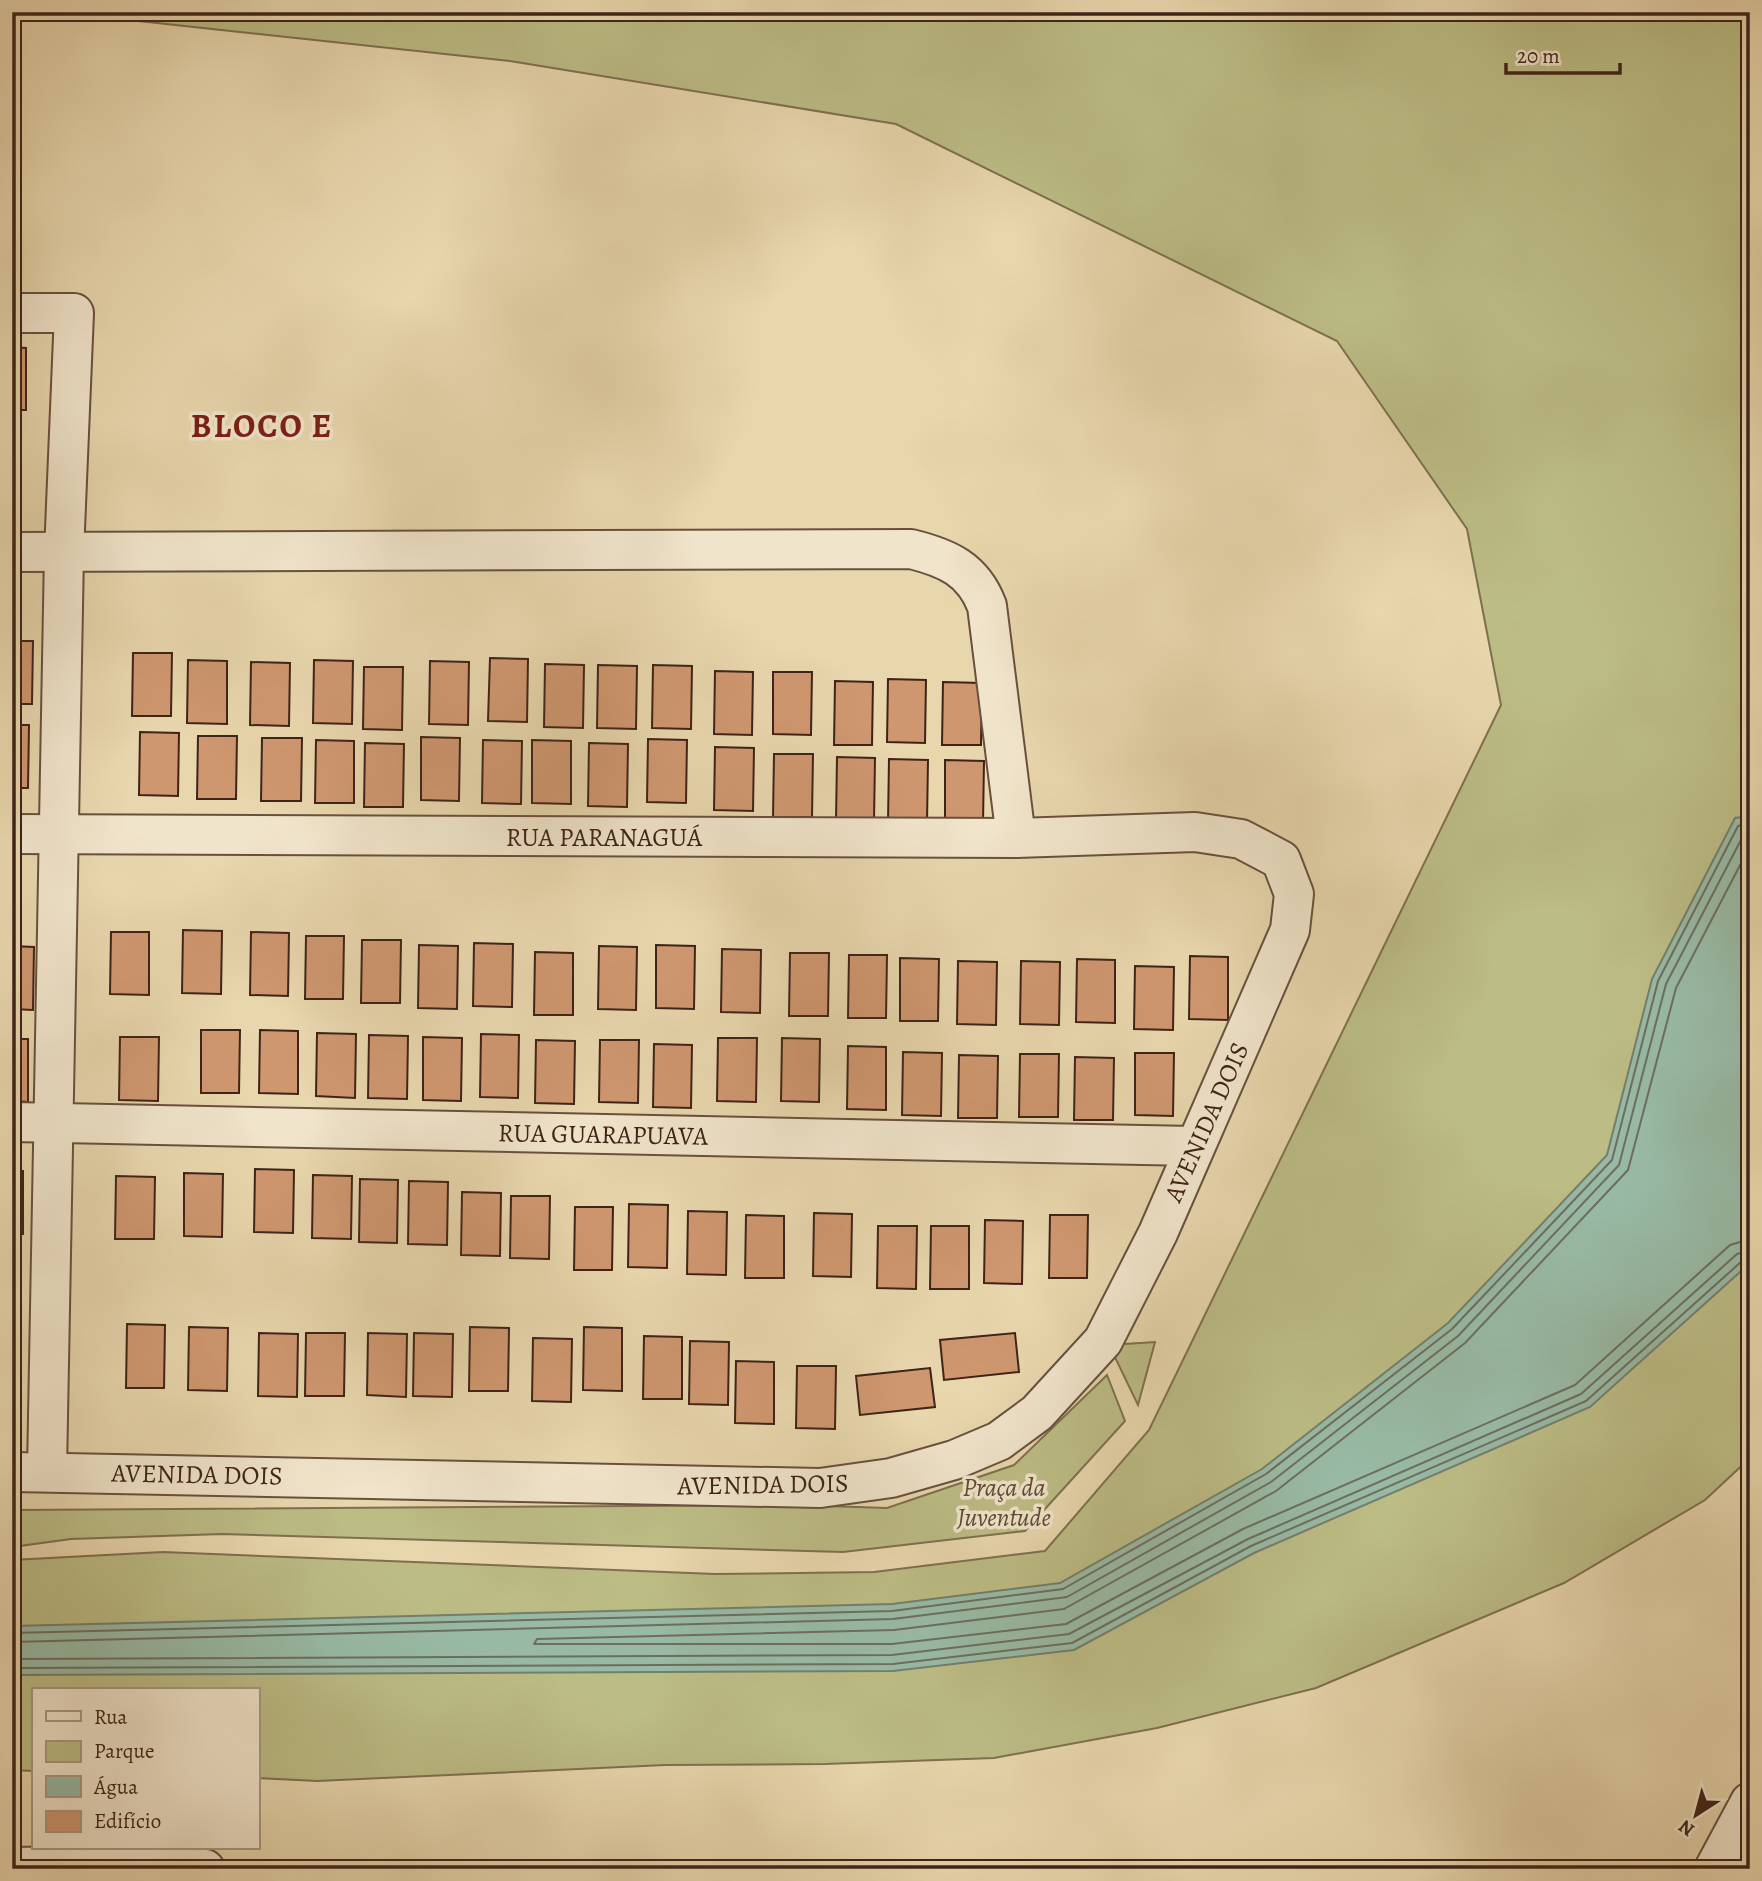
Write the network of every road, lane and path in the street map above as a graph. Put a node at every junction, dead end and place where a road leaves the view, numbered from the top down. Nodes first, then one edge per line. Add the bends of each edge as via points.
1 (12, 313) edge
2 (12, 552) edge
3 (64, 553) junction
4 (1195, 832) joint
5 (12, 834) edge
6 (60, 834) junction
7 (1016, 838) junction
8 (12, 1122) edge
9 (56, 1123) junction
10 (1194, 1146) junction
11 (30, 1472) edge
12 (1750, 1802) edge
13 (12, 1867) edge
14 (138, 1867) edge
15 (205, 1869) edge
16 (1714, 1869) edge

1 - 3 street via 74,313
2 - 3 street
3 - 6 street
3 - 7 street via 911,549 937,555 972,578 987,606
4 - 7 street, RUA PARANAGUÁ
4 - 10 street, AVENIDA DOIS via 1241,839 1281,860 1294,894 1290,930
5 - 6 street, RUA PARANAGUÁ
6 - 7 street, RUA PARANAGUÁ
6 - 9 street
8 - 9 street, RUA GUARAPUAVA
9 - 10 street, RUA GUARAPUAVA
9 - 11 street
10 - 11 street, AVENIDA DOIS via 1158,1233 1103,1340 1037,1413 999,1441 904,1475 820,1488
12 - 16 street
13 - 14 street
14 - 15 street

